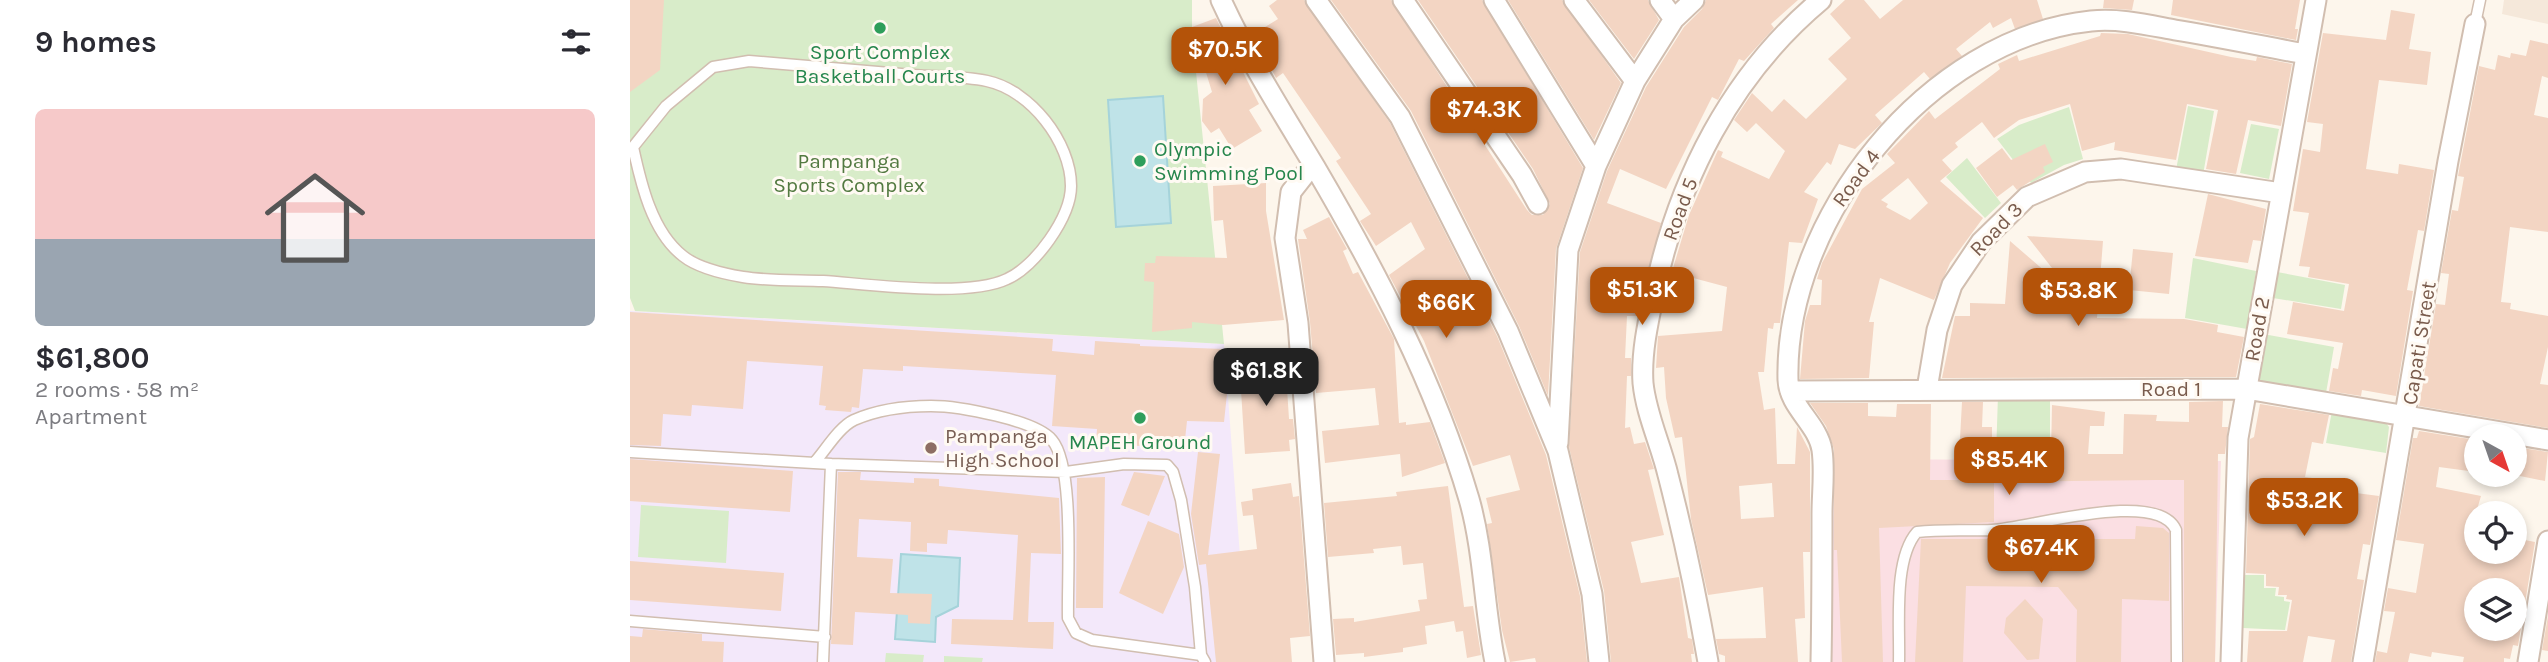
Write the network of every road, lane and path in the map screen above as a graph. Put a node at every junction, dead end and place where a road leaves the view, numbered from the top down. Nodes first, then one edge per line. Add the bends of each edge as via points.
1 (1222, 0) edge
2 (1316, 0) edge
3 (1403, 0) edge
4 (1494, 0) edge
5 (1574, 0) edge
6 (1660, 0) edge
7 (1694, 0) edge
8 (1821, 0) edge
9 (2316, 0) edge
10 (2480, 0) edge
11 (1674, 19) junction
12 (2475, 24) joint
13 (2305, 54) junction
14 (1635, 81) junction
15 (632, 147) edge
16 (1313, 164) junction
17 (1596, 166) junction
18 (2281, 193) junction
19 (1538, 204) dead end
20 (2246, 388) junction
21 (1927, 389) junction
22 (1790, 391) junction
23 (2407, 414) junction
24 (2548, 440) edge
25 (630, 452) edge
26 (1558, 452) junction
27 (814, 463) junction
28 (831, 464) junction
29 (1066, 472) junction
30 (2548, 541) edge
31 (630, 621) edge
32 (825, 637) junction
33 (1203, 659) edge
34 (823, 662) edge
35 (1324, 662) edge
36 (1495, 662) edge
37 (1599, 662) edge
38 (1708, 662) edge
39 (1821, 662) edge
40 (1899, 662) edge
41 (2177, 662) edge
42 (2231, 662) edge
43 (2363, 662) edge
44 (2528, 662) edge

1 - 16 street via 1245,51
2 - 26 street via 1413,139 1508,331
3 - 19 street
4 - 17 street
5 - 14 street
6 - 11 street
7 - 11 street
8 - 38 street, Road 5 via 1784,33 1724,110 1683,193 1651,306 1644,385 1693,573
9 - 13 street, Road 2
10 - 12 lane
11 - 14 street
12 - 23 street, Capati Street
13 - 18 street, Road 2
13 - 22 street, Road 4 via 2133,22 2093,20 2012,44 1958,73 1895,127 1858,171 1823,227 1795,317
14 - 17 street
15 - 15 lane via 666,106 713,67 749,61 989,81 1028,103 1050,124 1066,158 1071,188 1058,228 1035,258 1007,280 931,289 743,277 684,257 668,239 641,183
16 - 35 street via 1291,191 1285,238 1298,323
16 - 36 street via 1368,261 1445,431 1469,501
17 - 26 street via 1568,250
18 - 20 street, Road 2
18 - 21 street, Road 3 via 2121,169 2085,172 2027,197 1981,242 1952,285 1937,330
20 - 21 street, Road 1
20 - 23 street, Road 1
20 - 42 street, Road 2 via 2235,476
21 - 22 street, Road 1
22 - 39 street, Road 4 via 1821,448
23 - 24 street, Road 1
23 - 43 street, Capati Street
25 - 27 lane
26 - 37 street via 1592,594
27 - 28 lane
27 - 29 lane via 850,422 883,410 933,406 1020,421 1038,429 1053,440
28 - 29 lane
28 - 32 lane
29 - 33 lane via 1068,618 1076,633 1092,640
29 - 33 lane via 1124,464 1162,464 1173,472 1195,587
30 - 44 street
31 - 32 lane
32 - 34 lane
40 - 41 lane via 1902,562 1907,543 1917,532 1995,530 2113,511 2157,513 2173,522 2178,539

